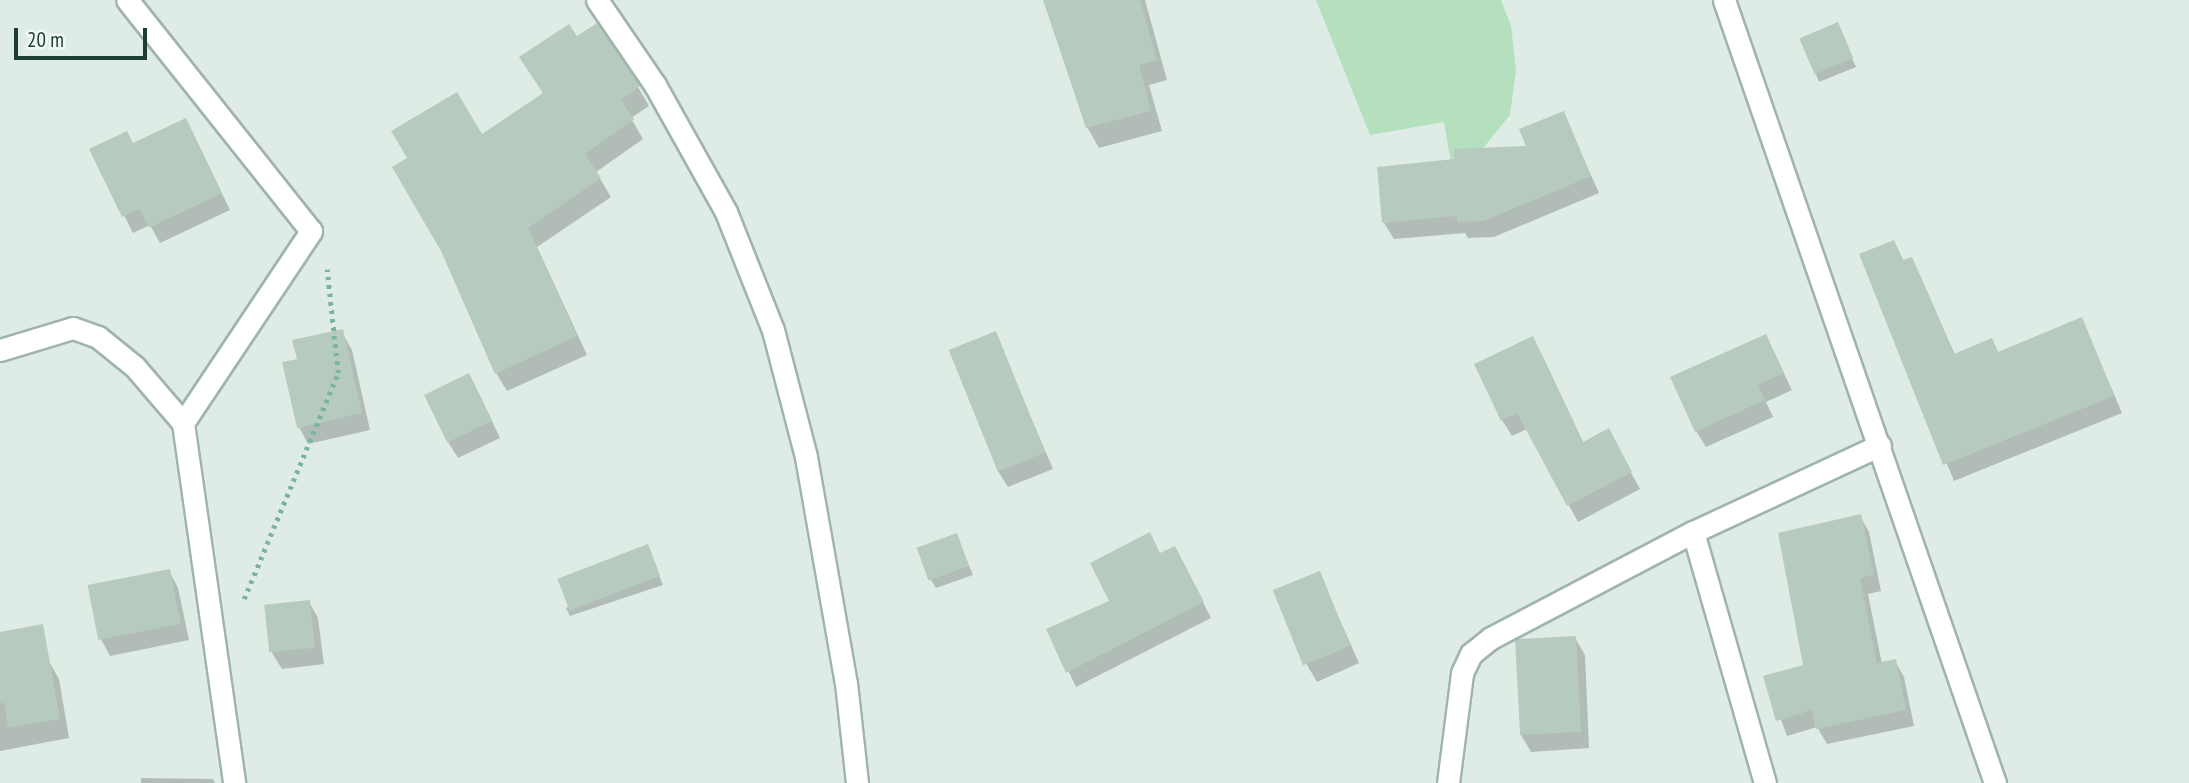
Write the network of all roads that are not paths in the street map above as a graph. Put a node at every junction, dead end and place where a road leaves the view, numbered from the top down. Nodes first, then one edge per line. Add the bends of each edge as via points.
1 (127, 0) edge
2 (597, 0) edge
3 (1724, 0) edge
4 (0, 349) edge
5 (183, 423) junction
6 (1880, 445) junction
7 (1693, 532) junction
8 (234, 783) edge
9 (857, 783) edge
10 (1448, 783) edge
11 (1765, 783) edge
12 (1995, 783) edge

1 - 5 street via 311,232
2 - 9 street via 655,85 726,212 773,330 806,457 846,683
3 - 6 street
4 - 5 street via 73,328 98,337 135,367
5 - 8 street
6 - 7 street
6 - 12 street
7 - 10 street via 1491,638 1471,654 1462,673
7 - 11 street

